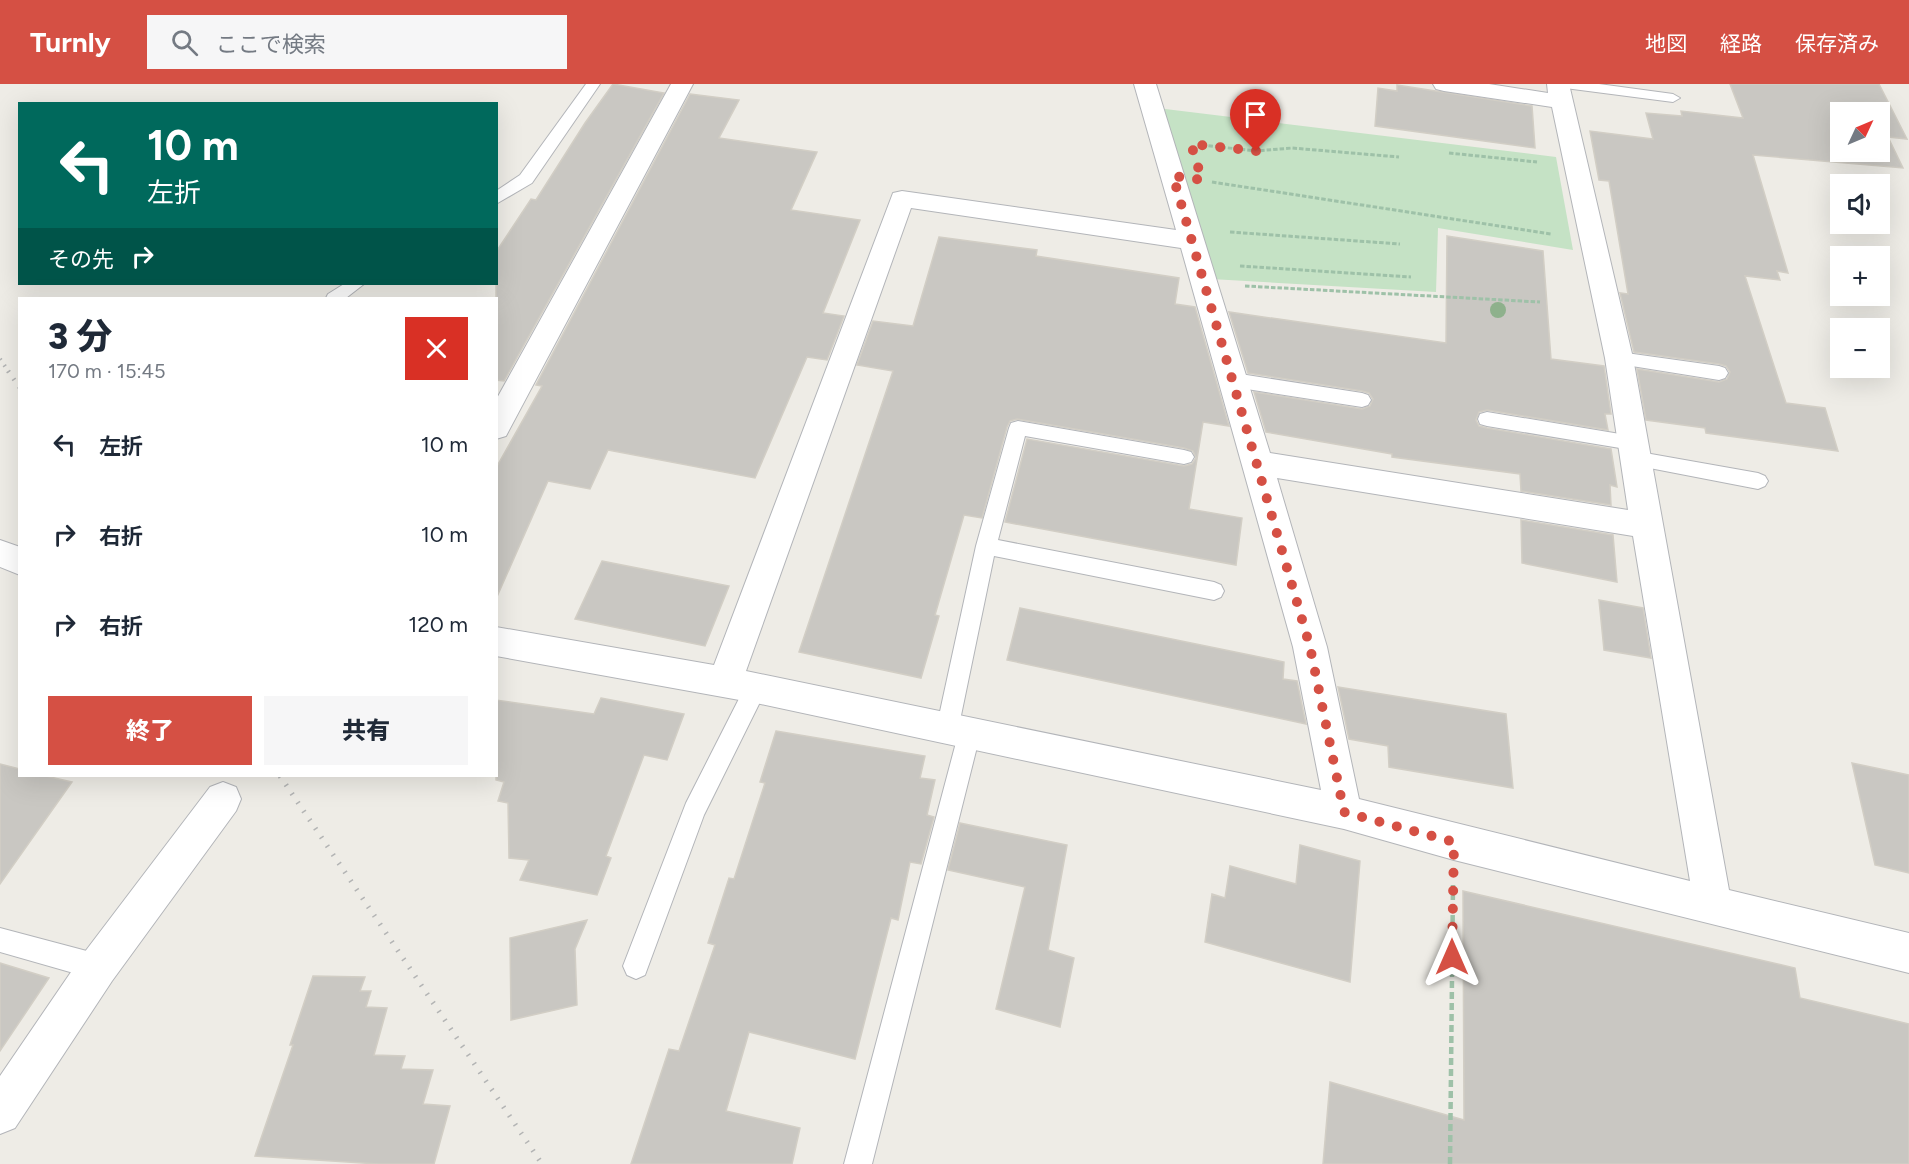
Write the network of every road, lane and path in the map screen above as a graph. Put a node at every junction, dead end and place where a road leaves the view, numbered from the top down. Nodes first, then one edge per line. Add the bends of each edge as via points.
1 (593, 84) edge
2 (682, 84) edge
3 (1145, 84) edge
4 (1444, 84) edge
5 (1561, 90) edge
6 (1673, 98) dead end
7 (1191, 144) dead end
8 (1449, 153) dead end
9 (1399, 157) dead end
10 (1545, 162) dead end
11 (1173, 176) junction
12 (498, 198) edge
13 (1226, 232) dead end
14 (1558, 235) dead end
15 (1193, 241) junction
16 (1400, 244) dead end
17 (1239, 266) dead end
18 (1411, 277) dead end
19 (1206, 284) junction
20 (354, 285) edge
21 (336, 297) edge
22 (1540, 302) dead end
23 (1619, 358) junction
24 (1719, 373) dead end
25 (1234, 380) junction
26 (1362, 400) dead end
27 (1487, 419) dead end
28 (498, 424) edge
29 (1633, 451) junction
30 (1184, 457) dead end
31 (1257, 463) junction
32 (1758, 481) dead end
33 (1648, 526) junction
34 (986, 546) junction
35 (0, 553) edge
36 (18, 561) edge
37 (1214, 591) dead end
38 (498, 641) edge
39 (740, 685) junction
40 (958, 733) junction
41 (224, 799) dead end
42 (1344, 812) junction
43 (1454, 842) junction
44 (1713, 906) junction
45 (0, 940) edge
46 (1909, 952) edge
47 (636, 966) dead end
48 (98, 967) junction
49 (0, 1113) edge
50 (858, 1164) edge
51 (1450, 1164) edge

1 - 12 lane via 526,179
2 - 28 street
3 - 11 street
4 - 5 street
5 - 6 lane
5 - 23 street
7 - 9 path
8 - 10 path
11 - 14 path
11 - 15 street
13 - 16 path
15 - 19 street
15 - 39 street via 902,199
17 - 18 path
19 - 22 path
19 - 25 street
20 - 21 lane
23 - 24 lane
23 - 29 street
25 - 26 lane
25 - 31 street
27 - 29 lane
29 - 32 lane
29 - 33 street
30 - 34 lane via 1018,428
31 - 33 street
31 - 42 street via 1310,647
33 - 44 street
34 - 37 lane
34 - 40 lane
35 - 36 street
38 - 39 street
39 - 40 street
39 - 47 lane
40 - 42 street
40 - 50 lane
41 - 48 street
42 - 43 street
43 - 44 street
43 - 51 path
44 - 46 street
45 - 48 lane
48 - 49 street

